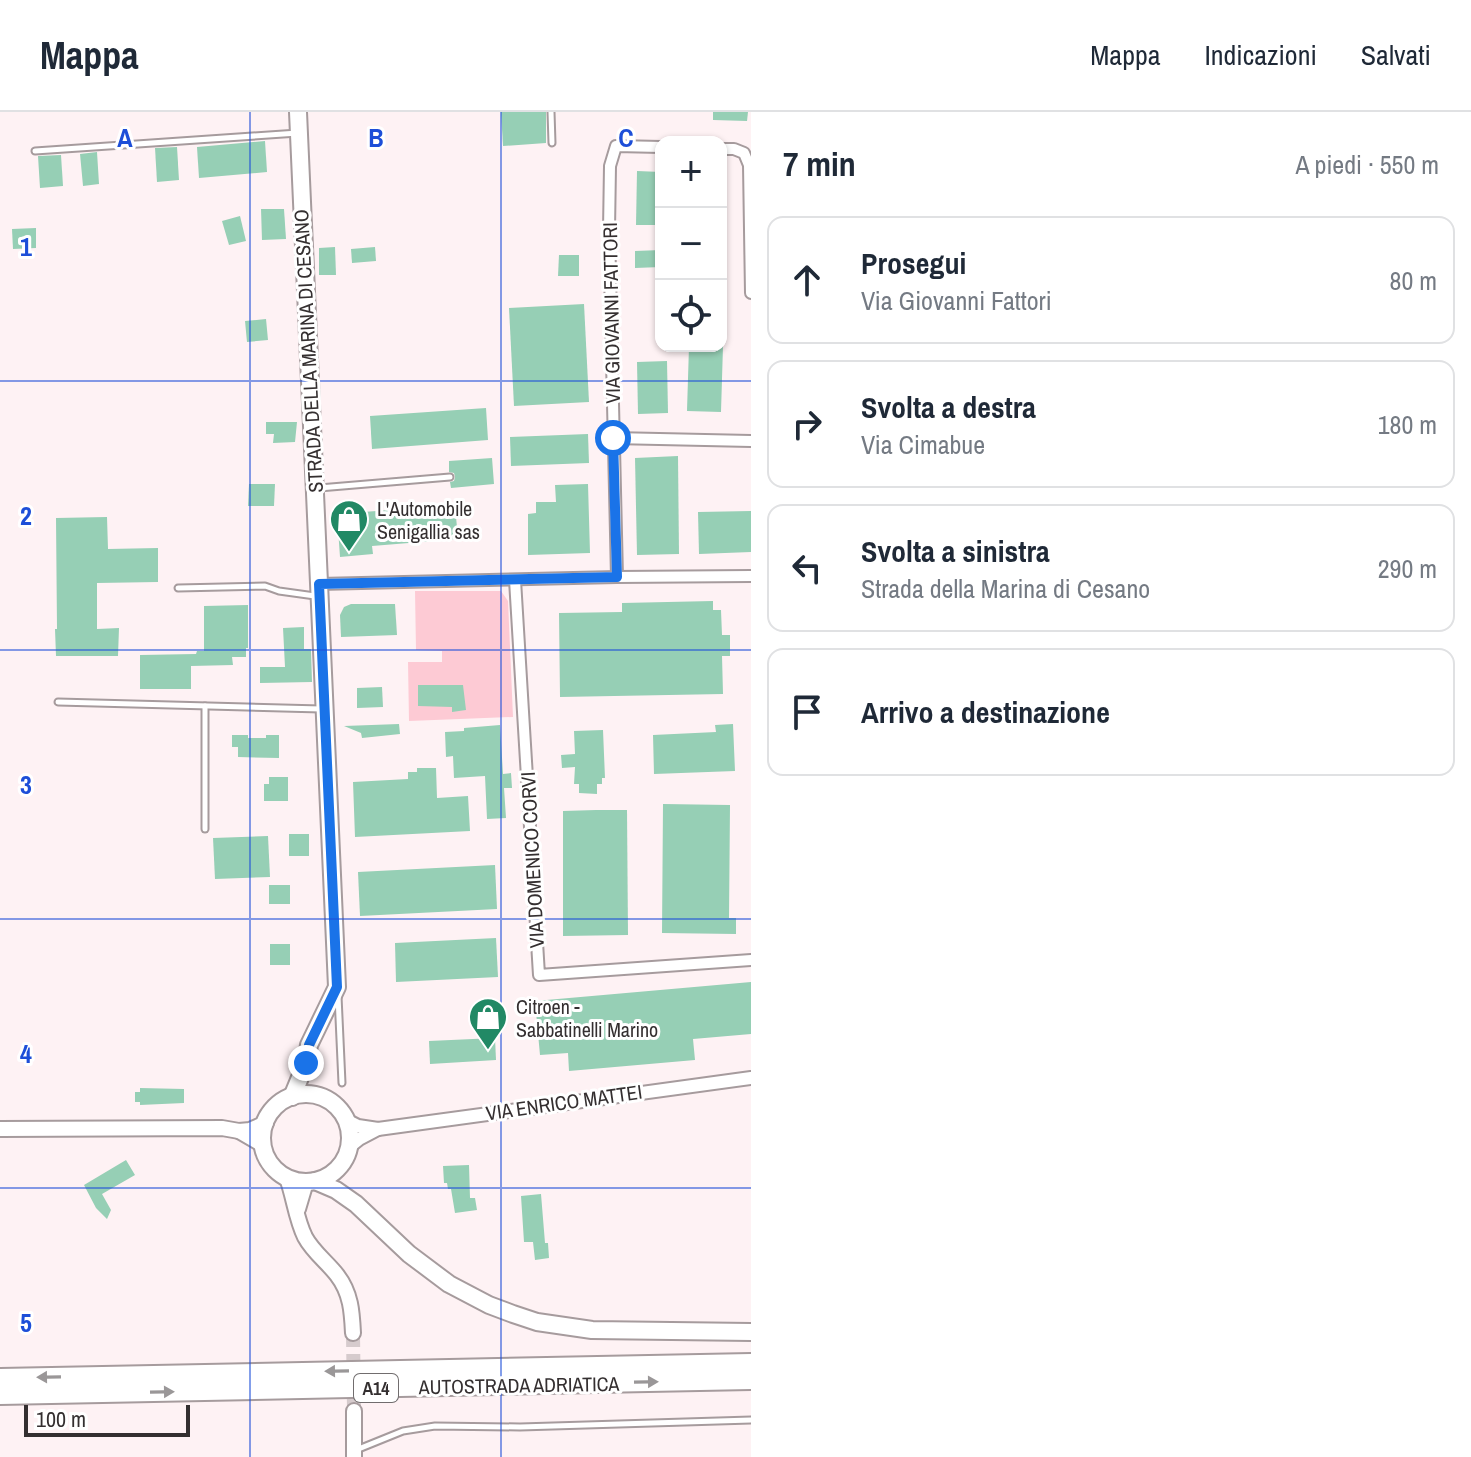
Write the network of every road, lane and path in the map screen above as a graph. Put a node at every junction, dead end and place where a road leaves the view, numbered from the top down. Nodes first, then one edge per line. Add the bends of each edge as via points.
1 (298, 112) edge
2 (551, 112) edge
3 (298, 133) junction
4 (552, 143) dead end
5 (655, 147) edge
6 (727, 149) edge
7 (35, 151) dead end
8 (751, 293) edge
9 (613, 438) junction
10 (751, 441) edge
11 (450, 477) dead end
12 (315, 488) junction
13 (751, 576) edge
14 (617, 577) junction
15 (515, 580) junction
16 (178, 588) dead end
17 (319, 590) junction
18 (58, 702) dead end
19 (205, 706) junction
20 (325, 709) junction
21 (205, 829) dead end
22 (751, 960) edge
23 (337, 987) junction
24 (306, 1063) junction
25 (751, 1078) edge
26 (342, 1083) dead end
27 (292, 1097) junction
28 (320, 1097) junction
29 (346, 1120) junction
30 (266, 1123) junction
31 (0, 1129) edge
32 (378, 1129) junction
33 (239, 1131) junction
34 (263, 1145) junction
35 (347, 1154) junction
36 (287, 1178) junction
37 (311, 1182) junction
38 (356, 1204) junction
39 (297, 1213) junction
40 (751, 1332) edge
41 (353, 1333) tunnel mouth
42 (751, 1363) edge
43 (0, 1378) edge
44 (751, 1380) edge
45 (0, 1395) edge
46 (354, 1411) tunnel mouth
47 (751, 1420) edge
48 (354, 1454) edge

1 - 3 main road, STRADA DELLA MARINA DI CESANO
2 - 4 lane
3 - 7 lane
3 - 12 main road, STRADA DELLA MARINA DI CESANO
5 - 9 street, VIA GIOVANNI FATTORI via 616,146 610,166
6 - 8 street via 744,153 749,165
9 - 10 street
9 - 14 street, VIA GIOVANNI FATTORI
11 - 12 lane
12 - 17 main road, STRADA DELLA MARINA DI CESANO
13 - 14 street
14 - 15 street
15 - 17 street
15 - 22 street, VIA DOMENICO CORVI via 539,975
16 - 17 lane
17 - 20 main road, STRADA DELLA MARINA DI CESANO
18 - 19 lane
19 - 20 lane
19 - 21 lane
20 - 23 main road, STRADA DELLA MARINA DI CESANO
23 - 24 main road, STRADA DELLA MARINA DI CESANO
23 - 26 lane
24 - 27 main road, STRADA DELLA MARINA DI CESANO
24 - 28 main road
25 - 32 street, VIA ENRICO MATTEI
27 - 28 main road
27 - 30 main road via 272,1111
28 - 29 main road
29 - 32 street, VIA ENRICO MATTEI
29 - 35 main road
30 - 33 main road
30 - 34 main road
31 - 33 main road
32 - 35 street, VIA ENRICO MATTEI via 359,1139
33 - 34 main road
34 - 36 main road via 271,1164
35 - 37 main road via 337,1170
35 - 38 main road via 344,1175
36 - 37 main road
36 - 39 main road
37 - 38 main road
37 - 39 main road
38 - 40 main road via 449,1284 537,1322 592,1330
39 - 41 main road via 307,1240 347,1290
42 -> 43 highway, AUTOSTRADA ADRIATICA / A14
45 -> 44 highway, AUTOSTRADA ADRIATICA / A14
46 - 48 main road
47 - 48 lane via 435,1426 403,1431

